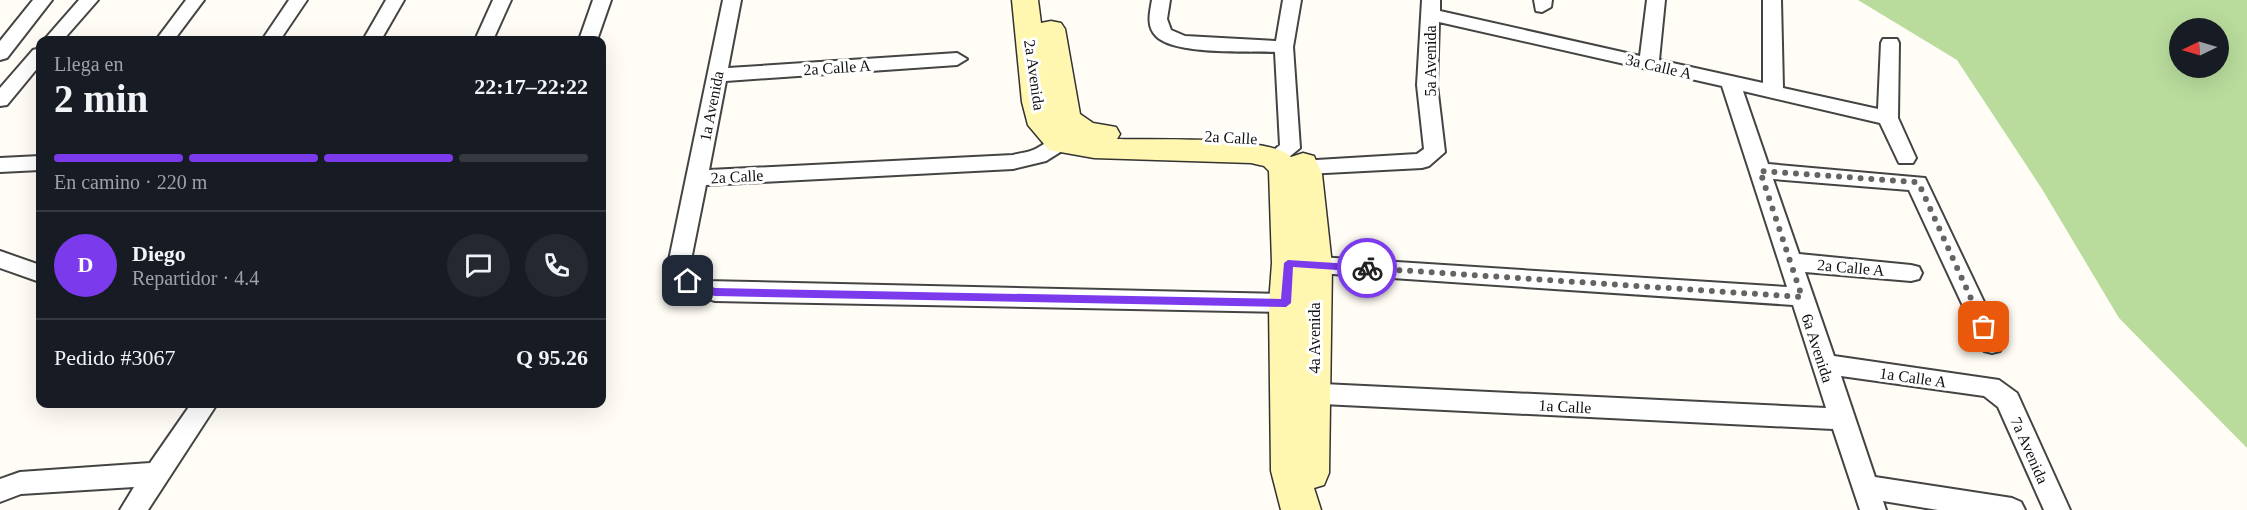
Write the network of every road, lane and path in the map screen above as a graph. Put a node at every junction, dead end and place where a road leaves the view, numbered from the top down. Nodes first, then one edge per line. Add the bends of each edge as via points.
1 (43, 0) edge
2 (89, 0) edge
3 (195, 0) edge
4 (298, 0) edge
5 (395, 0) edge
6 (502, 0) edge
7 (602, 0) edge
8 (732, 0) edge
9 (1025, 0) edge
10 (1048, 0) edge
11 (1161, 0) edge
12 (1292, 0) edge
13 (1656, 0) edge
14 (1772, 0) edge
15 (1431, 7) edge
16 (57, 36) edge
17 (168, 36) edge
18 (274, 36) edge
19 (374, 36) edge
20 (486, 36) edge
21 (589, 36) edge
22 (1890, 43) dead end
23 (1284, 47) junction
24 (0, 54) edge
25 (36, 59) edge
26 (957, 59) dead end
27 (1648, 64) junction
28 (717, 75) junction
29 (1730, 82) junction
30 (1773, 92) junction
31 (0, 100) edge
32 (1888, 118) junction
33 (1070, 136) junction
34 (1431, 157) joint
35 (1906, 158) dead end
36 (36, 163) edge
37 (1288, 163) junction
38 (0, 165) edge
39 (1760, 171) junction
40 (696, 178) junction
41 (0, 259) edge
42 (1790, 262) junction
43 (1302, 264) junction
44 (36, 272) edge
45 (1911, 273) dead end
46 (1802, 297) junction
47 (1286, 303) junction
48 (1992, 344) dead end
49 (1824, 364) junction
50 (1301, 393) junction
51 (2001, 393) joint
52 (201, 408) edge
53 (1842, 419) junction
54 (157, 474) junction
55 (0, 491) edge
56 (1869, 499) edge
57 (133, 510) edge
58 (1301, 510) edge
59 (2012, 510) edge
60 (2057, 510) edge

1 - 24 street
2 - 16 street
3 - 17 street
4 - 18 street
5 - 19 street
6 - 20 street
7 - 21 street
8 - 28 street, 1a Avenida
9 - 33 street, 2a Avenida via 1043,124
10 - 33 street, 2a Avenida
11 - 23 street via 1158,19 1163,33 1182,42
12 - 23 street, 4a Avenida
13 - 27 street
14 - 30 street
15 - 27 street, 3a Calle A
15 - 34 street, 5a Avenida via 1426,86 1436,143
22 - 32 street
23 - 37 street, 4a Avenida
25 - 31 street
26 - 28 street, 2a Calle A
27 - 29 street, 3a Calle A
28 - 40 street, 1a Avenida
29 - 30 street, 3a Calle A
29 - 39 street, 6a Avenida
30 - 32 street, 3a Calle A
32 - 35 street
33 - 37 street, 2a Calle via 1094,148 1251,153
33 - 40 street, 2a Calle via 1039,156 1013,162
34 - 37 street, 2a Calle via 1422,161
36 - 38 street
37 - 43 street, 4a Avenida
39 - 42 street, 6a Avenida
39 - 48 street via 1919,184
40 - 47 street, 1a Avenida via 681,272 699,288 715,292
41 - 44 street
42 - 45 street, 2a Calle A
42 - 46 street, 6a Avenida
43 - 46 street
43 - 47 street, 4a Avenida
43 - 50 street, 4a Avenida
46 - 49 street, 6a Avenida
47 - 50 street, 4a Avenida
49 - 51 street, 1a Calle A via 1990,387
49 - 53 street, 6a Avenida
50 - 53 street, 1a Calle
50 - 58 street, 4a Avenida via 1290,471
51 - 60 street, 7a Avenida via 2008,400
52 - 54 street
53 - 56 street, 6a Avenida
54 - 55 street via 20,483
54 - 57 street
56 - 59 street

